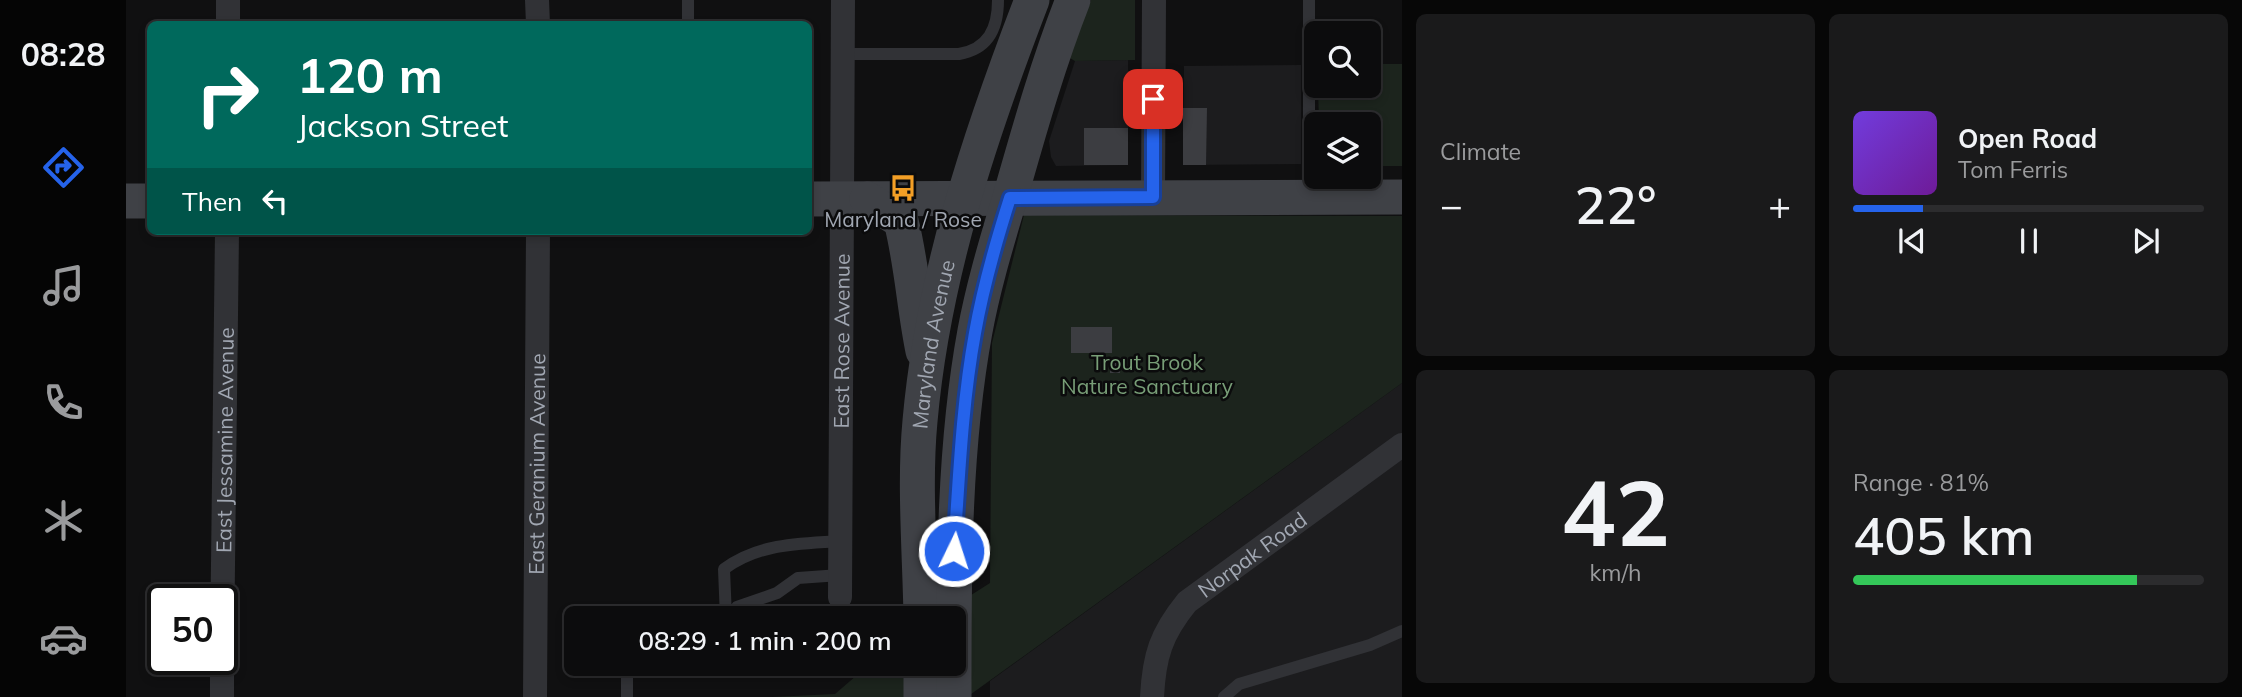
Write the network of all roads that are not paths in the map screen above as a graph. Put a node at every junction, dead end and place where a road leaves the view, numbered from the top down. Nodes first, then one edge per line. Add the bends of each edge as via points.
1 (228, 0) edge
2 (537, 0) edge
3 (688, 0) edge
4 (843, 0) edge
5 (998, 0) edge
6 (1032, 0) edge
7 (1073, 0) edge
8 (1154, 0) edge
9 (1310, 0) edge
10 (228, 21) edge
11 (538, 21) edge
12 (688, 21) edge
13 (843, 54) junction
14 (1310, 196) junction
15 (1153, 197) junction
16 (1402, 197) edge
17 (964, 198) junction
18 (1010, 198) junction
19 (839, 199) edge
20 (126, 201) edge
21 (147, 201) edge
22 (227, 235) edge
23 (538, 235) edge
24 (927, 364) junction
25 (1402, 445) edge
26 (840, 541) junction
27 (223, 584) edge
28 (840, 586) joint
29 (727, 606) edge
30 (740, 606) edge
31 (921, 606) edge
32 (1402, 631) edge
33 (222, 675) edge
34 (627, 676) edge
35 (921, 676) edge
36 (222, 697) edge
37 (535, 697) edge
38 (545, 697) edge
39 (627, 697) edge
40 (921, 697) edge
41 (954, 697) edge
42 (1152, 697) edge
43 (1224, 697) edge

1 - 10 street
2 - 11 street
3 - 12 lane
4 - 13 street, East Rose Avenue
5 - 13 lane via 990,36 977,51
6 - 17 main road, Maryland Avenue
7 - 18 main road, Maryland Avenue
8 - 15 street
9 - 14 lane
13 - 19 street, East Rose Avenue
14 - 15 main road
14 - 16 main road
15 - 18 main road
17 - 18 main road
17 - 19 main road
17 - 24 main road, Maryland Avenue
18 - 41 main road, Maryland Avenue via 991,260 967,391 954,551
19 - 24 main road via 901,220
19 - 26 street, East Rose Avenue
20 - 21 main road
22 - 27 street, East Jessamine Avenue
23 - 37 street, East Geranium Avenue
24 - 31 main road, Maryland Avenue via 920,424
25 - 42 street, Norpak Road via 1187,602 1166,627 1153,667
26 - 28 street, East Rose Avenue
26 - 29 lane via 773,546 742,555 724,569
28 - 30 lane via 798,578 777,593
32 - 43 lane via 1239,684
33 - 36 street
34 - 39 lane
35 - 40 main road
37 - 38 lane

